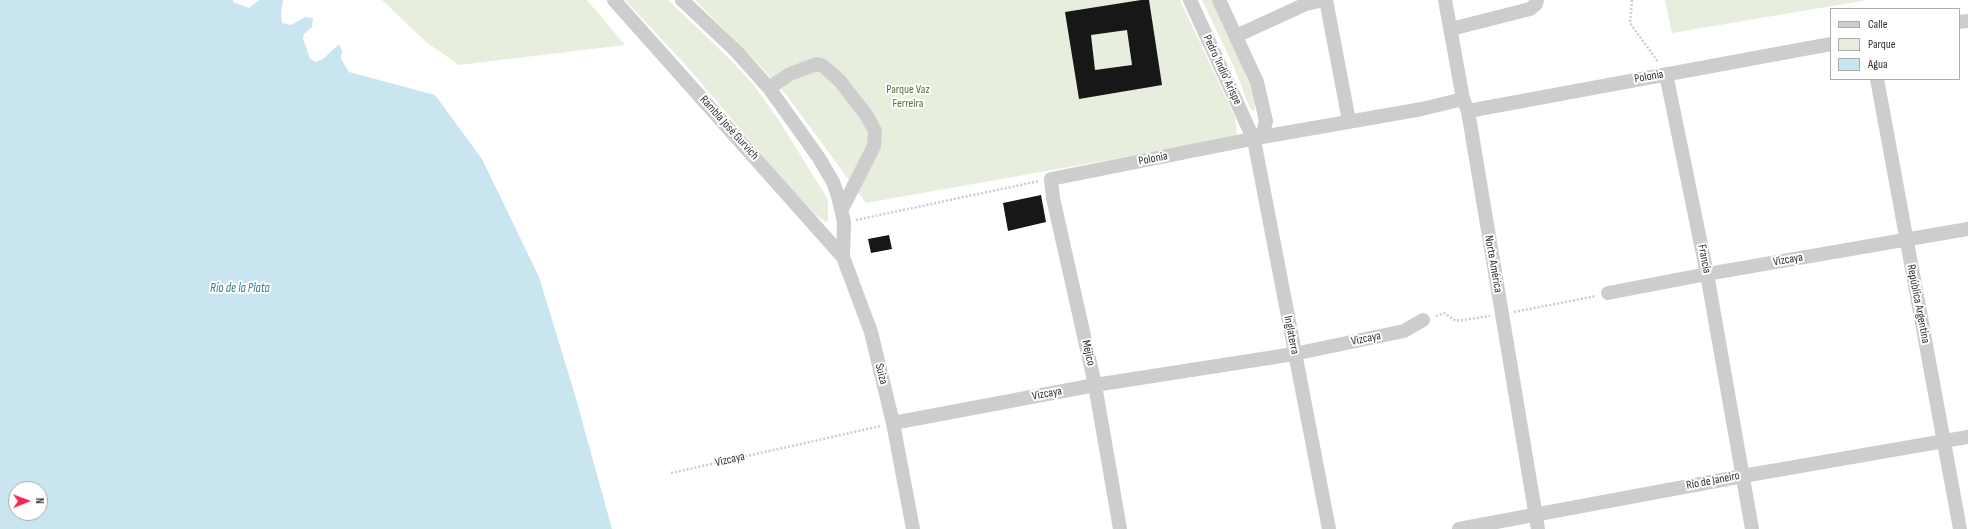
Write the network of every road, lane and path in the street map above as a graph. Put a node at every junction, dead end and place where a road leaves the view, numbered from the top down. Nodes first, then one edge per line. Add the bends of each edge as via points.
1 (614, 0) edge
2 (682, 0) edge
3 (1190, 0) edge
4 (1219, 0) edge
5 (1325, 0) edge
6 (1445, 0) edge
7 (1537, 0) edge
8 (1632, 0) edge
9 (1451, 29) junction
10 (1236, 36) junction
11 (1830, 44) edge
12 (1666, 74) junction
13 (1877, 80) edge
14 (769, 88) junction
15 (1465, 105) junction
16 (1349, 121) junction
17 (1258, 138) junction
18 (1051, 179) junction
19 (843, 216) junction
20 (1968, 229) edge
21 (1906, 239) junction
22 (843, 257) junction
23 (1707, 274) junction
24 (1608, 293) dead end
25 (1424, 320) dead end
26 (1294, 354) junction
27 (1095, 385) junction
28 (893, 423) junction
29 (1968, 437) edge
30 (1943, 442) junction
31 (671, 473) dead end
32 (1743, 476) junction
33 (1537, 522) edge
34 (913, 529) edge
35 (1120, 529) edge
36 (1329, 529) edge
37 (1460, 529) edge
38 (1752, 529) edge
39 (1960, 529) edge

1 - 22 street, Rambla José Gurvich
2 - 14 street via 738,53
3 - 17 street, Pedro 'indio' Arispe
4 - 10 street, Pedro 'indio' Arispe
5 - 10 street via 1306,4
5 - 16 street
6 - 9 street, Norte América
7 - 9 street via 1530,9
8 - 12 path via 1630,23
9 - 15 street, Norte América
10 - 17 street, Pedro 'indio' Arispe via 1263,100 1266,120
11 - 12 street, Polonia
12 - 15 street, Polonia
12 - 23 street, Francia
13 - 21 street, República Argentina
14 - 19 street via 833,182
14 - 19 street via 790,74 817,64 840,81 867,116 875,131 874,146
15 - 16 street, Polonia
15 - 33 street, Norte América
16 - 17 street, Polonia
17 - 18 street, Polonia
17 - 26 street, Inglaterra
18 - 19 path
18 - 27 street, Méjico via 1053,198
19 - 22 street, Suiza
20 - 21 street, Vizcaya
21 - 23 street, Vizcaya
21 - 30 street, República Argentina
22 - 28 street, Suiza via 871,332
23 - 24 street, Vizcaya
23 - 32 street, Francia
25 - 26 street, Vizcaya via 1404,331
26 - 27 street, Vizcaya
26 - 36 street, Inglaterra
27 - 28 street, Vizcaya
27 - 35 street, Méjico
28 - 31 path, Vizcaya
28 - 34 street, Suiza
29 - 30 street, Río de Janeiro
30 - 32 street, Río de Janeiro
30 - 39 street, República Argentina
32 - 33 street, Río de Janeiro
32 - 38 street, Francia
33 - 37 street, Río de Janeiro

